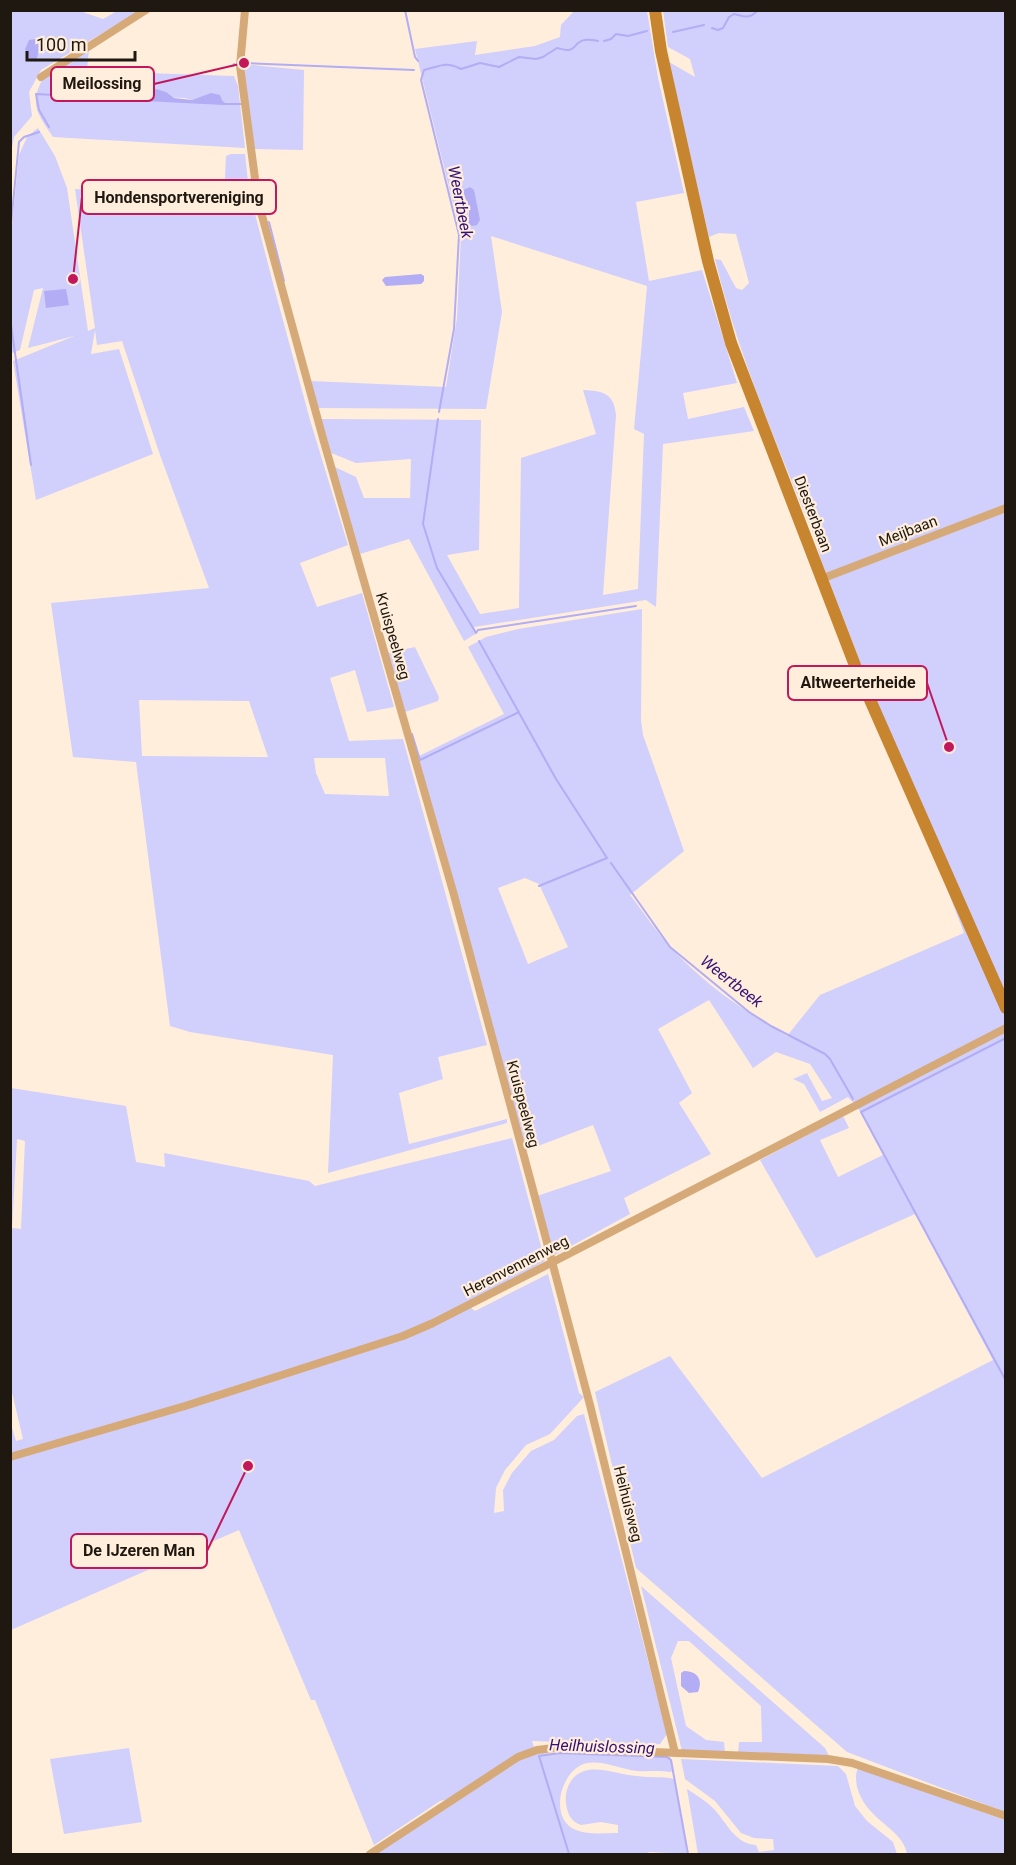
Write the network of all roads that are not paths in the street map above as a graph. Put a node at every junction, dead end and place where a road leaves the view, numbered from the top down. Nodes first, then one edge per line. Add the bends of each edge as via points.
1 (146, 10) edge
2 (244, 10) edge
3 (656, 10) edge
4 (41, 77) dead end
5 (1005, 508) edge
6 (821, 579) junction
7 (1005, 1008) edge
8 (1005, 1028) edge
9 (552, 1263) junction
10 (10, 1457) edge
11 (675, 1752) junction
12 (1005, 1816) edge
13 (370, 1854) edge

1 - 4 street
2 - 9 street, Kruispeelweg via 240,66 258,201 454,895
3 - 6 street, Diesterbaan via 661,51 719,305
5 - 6 street, Meijbaan
6 - 7 street, Diesterbaan
8 - 9 street, Herenvennenweg
9 - 10 street, Herenvennenweg via 403,1336
9 - 11 street, Heihuisweg
11 - 12 street via 852,1763
11 - 13 street via 537,1750 498,1768

